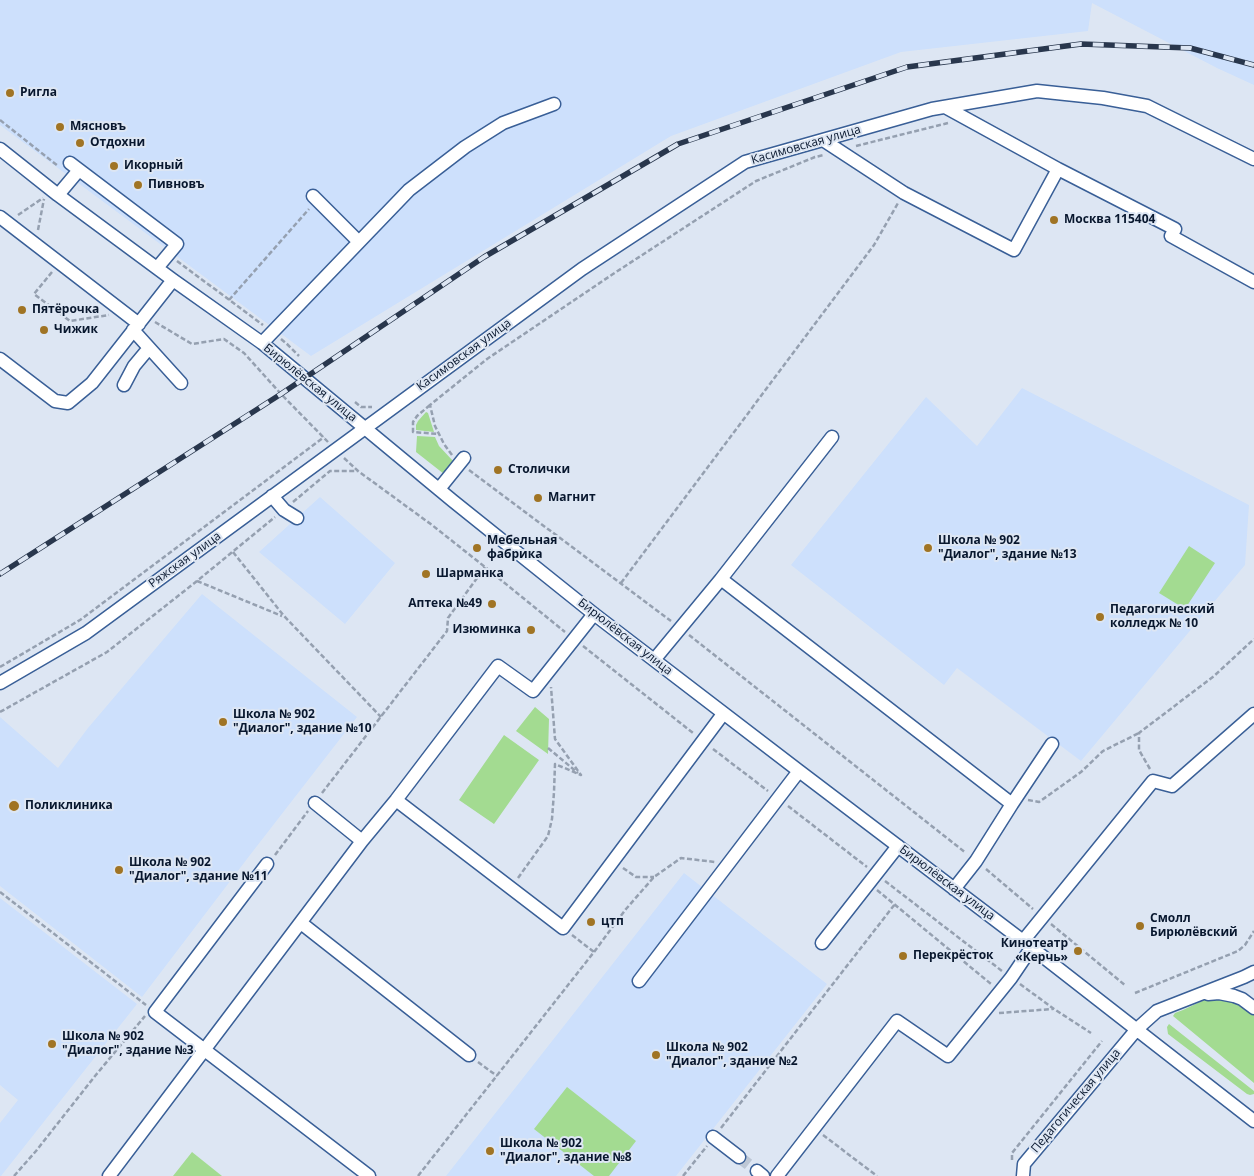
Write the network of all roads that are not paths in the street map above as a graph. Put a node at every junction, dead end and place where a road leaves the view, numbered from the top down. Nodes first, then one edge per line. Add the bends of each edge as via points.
1 (554, 104) dead end
2 (945, 107) junction
3 (823, 140) junction
4 (0, 149) edge
5 (1254, 159) edge
6 (1058, 169) junction
7 (58, 195) junction
8 (315, 198) road end
9 (0, 217) edge
10 (359, 242) junction
11 (157, 268) junction
12 (173, 280) junction
13 (1254, 282) edge
14 (139, 323) junction
15 (262, 343) junction
16 (149, 348) junction
17 (0, 359) edge
18 (181, 383) dead end
19 (124, 385) dead end
20 (365, 428) junction
21 (832, 437) dead end
22 (462, 460) road end
23 (439, 489) junction
24 (272, 496) junction
25 (298, 518) dead end
26 (721, 579) junction
27 (594, 614) junction
28 (654, 660) junction
29 (0, 683) edge
30 (724, 714) junction
31 (1254, 714) edge
32 (1052, 744) dead end
33 (799, 771) junction
34 (396, 800) junction
35 (314, 803) road end
36 (1012, 804) junction
37 (362, 841) junction
38 (898, 846) junction
39 (267, 864) road end
40 (954, 889) junction
41 (301, 924) junction
42 (822, 943) dead end
43 (1027, 944) junction
44 (1254, 972) edge
45 (639, 981) dead end
46 (1200, 994) junction
47 (1254, 1008) edge
48 (1137, 1029) junction
49 (205, 1049) junction
50 (469, 1055) road end
51 (1254, 1121) edge
52 (713, 1137) road end
53 (739, 1157) tunnel mouth
54 (110, 1176) edge
55 (369, 1176) edge
56 (776, 1176) edge
57 (1023, 1176) edge

1 - 10 street via 503,123 465,147 410,190
2 - 3 street, Касимовская улица
2 - 5 street, Касимовская улица via 1037,92 1103,98 1147,106
2 - 6 street
3 - 6 street via 904,193 1014,250
3 - 20 street, Касимовская улица via 745,162 582,269
4 - 7 street, Бирюлёвская улица
6 - 13 street via 1175,229 1171,236
7 - 11 street, Бирюлёвская улица
7 - 11 street via 74,170 176,244
8 - 10 street
9 - 14 street
10 - 15 street
11 - 12 street, Бирюлёвская улица
12 - 14 street
12 - 15 street, Бирюлёвская улица
14 - 16 street
14 - 17 street via 92,383 68,403 55,401
15 - 20 street, Бирюлёвская улица
16 - 18 street
16 - 19 street
20 - 23 street, Бирюлёвская улица
20 - 24 street, Ряжская улица
21 - 26 street
22 - 23 street
23 - 27 street, Бирюлёвская улица
24 - 25 street via 284,510
24 - 29 street, Ряжская улица via 86,632
26 - 28 street
26 - 36 street
27 - 28 street, Бирюлёвская улица
27 - 34 street via 533,691 498,666
28 - 30 street, Бирюлёвская улица
30 - 33 street, Бирюлёвская улица
30 - 34 street via 563,928
31 - 43 street via 1172,786 1153,781 1043,916
32 - 36 street
33 - 38 street, Бирюлёвская улица
33 - 45 street
34 - 37 street
35 - 37 street
36 - 40 street
37 - 41 street
38 - 40 street, Бирюлёвская улица
38 - 42 street
39 - 49 street via 153,1011
40 - 43 street, Бирюлёвская улица
41 - 49 street
41 - 50 street
43 - 48 street, Бирюлёвская улица
43 - 56 street via 1011,978 948,1056 897,1021
44 - 46 street, Педагогическая улица
46 - 47 street via 1234,996
46 - 48 street, Педагогическая улица via 1157,1011
48 - 51 street, Бирюлёвская улица
48 - 57 street, Педагогическая улица via 1024,1164
49 - 54 street
49 - 55 street
52 - 53 street

